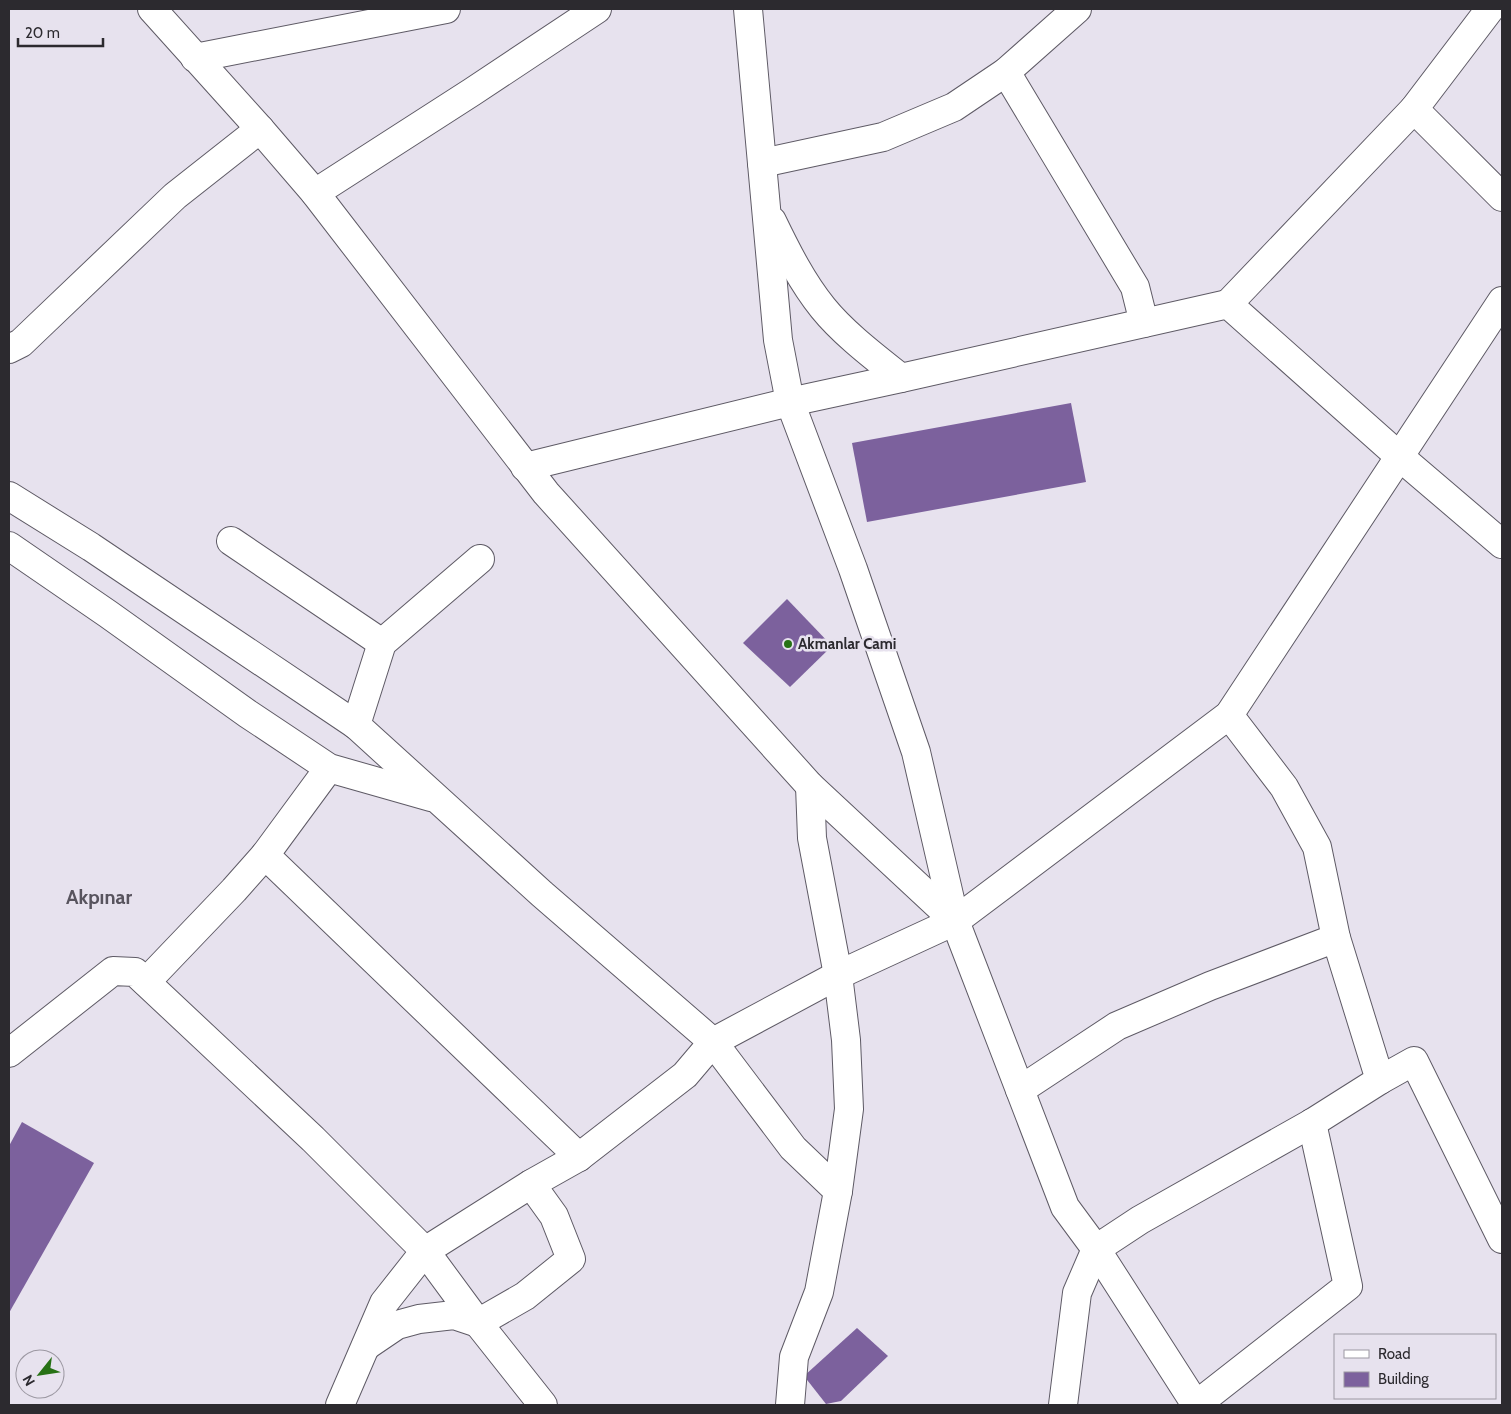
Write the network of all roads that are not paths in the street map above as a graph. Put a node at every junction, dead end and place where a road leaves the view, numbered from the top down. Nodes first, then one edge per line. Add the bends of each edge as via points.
1 (152, 9) edge
2 (446, 9) edge
3 (597, 9) edge
4 (748, 9) edge
5 (1077, 9) edge
6 (1490, 9) edge
7 (558, 21) edge
8 (195, 58) junction
9 (1006, 72) junction
10 (1414, 109) junction
11 (260, 129) junction
12 (762, 163) junction
13 (315, 193) junction
14 (1502, 197) edge
15 (765, 207) junction
16 (1502, 301) edge
17 (1228, 304) junction
18 (1144, 323) junction
19 (9, 349) edge
20 (901, 378) junction
21 (790, 402) junction
22 (1400, 457) junction
23 (526, 467) junction
24 (9, 496) edge
25 (231, 541) dead end
26 (1502, 544) edge
27 (9, 546) edge
28 (480, 559) dead end
29 (382, 644) junction
30 (1229, 715) junction
31 (356, 725) junction
32 (329, 768) junction
33 (810, 786) junction
34 (437, 799) junction
35 (265, 854) junction
36 (955, 921) junction
37 (1336, 938) junction
38 (838, 975) junction
39 (146, 982) junction
40 (713, 1042) junction
41 (9, 1053) edge
42 (1380, 1080) junction
43 (1020, 1090) junction
44 (1312, 1123) junction
45 (579, 1157) junction
46 (532, 1184) junction
47 (838, 1191) junction
48 (1502, 1239) edge
49 (1096, 1249) junction
50 (426, 1251) junction
51 (478, 1323) junction
52 (366, 1346) junction
53 (340, 1405) edge
54 (543, 1405) edge
55 (790, 1405) edge
56 (1063, 1405) edge
57 (1196, 1405) edge

1 - 8 street
2 - 8 street
3 - 7 street
4 - 12 street
5 - 9 street
6 - 10 street
7 - 13 street
8 - 11 street
9 - 12 street via 954,107 883,137
9 - 18 street via 1135,287
10 - 14 street
10 - 17 street
11 - 13 street
11 - 19 street via 175,196 21,343
12 - 15 street
13 - 23 street
15 - 20 street via 795,267 824,309
15 - 21 street via 778,340
16 - 22 street
17 - 18 street
17 - 22 street
18 - 20 street
20 - 21 street
21 - 23 street
21 - 36 street via 853,569 916,752
22 - 26 street
22 - 30 street
23 - 33 street
24 - 31 street
25 - 29 street
27 - 32 street
28 - 29 street
29 - 31 street
30 - 36 street
30 - 37 street via 1284,787 1317,847
31 - 34 street
32 - 34 street
32 - 35 street
33 - 36 street
33 - 38 street via 812,838
34 - 40 street
35 - 39 street
35 - 45 street
36 - 38 street
36 - 43 street
37 - 42 street
37 - 43 street via 1117,1026
38 - 40 street
38 - 47 street via 846,1040 849,1109
39 - 41 street via 134,972 113,971
39 - 50 street via 313,1138
40 - 45 street via 685,1075
40 - 47 street via 792,1148
42 - 44 street
42 - 48 street via 1414,1061
43 - 49 street via 1065,1208
44 - 49 street via 1140,1220
44 - 57 street via 1348,1286
45 - 46 street
46 - 50 street
46 - 51 street via 554,1216 571,1259 525,1296
47 - 55 street via 819,1292 794,1357
49 - 56 street via 1077,1293
49 - 57 street
50 - 51 street
50 - 52 street via 384,1303
51 - 52 street via 454,1315 419,1319 397,1325
51 - 54 street
52 - 53 street

